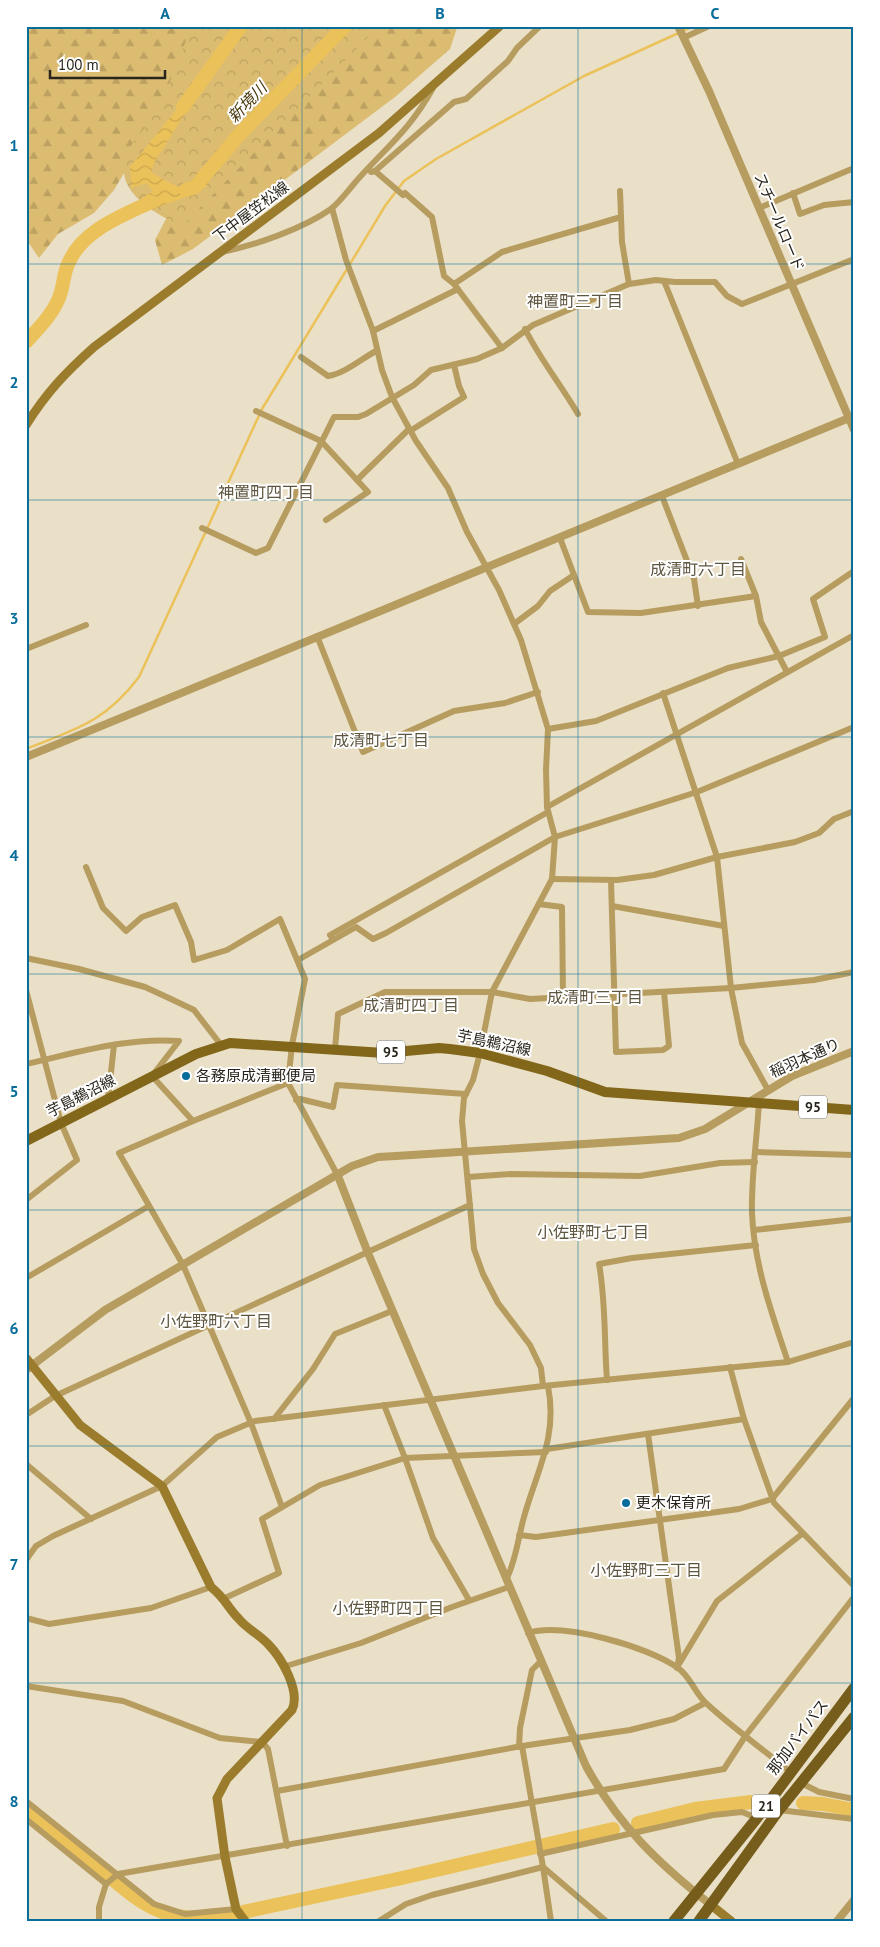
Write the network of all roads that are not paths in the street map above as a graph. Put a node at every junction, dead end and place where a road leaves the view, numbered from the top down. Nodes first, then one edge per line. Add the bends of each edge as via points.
1 (500, 26) edge
2 (540, 26) edge
3 (709, 26) edge
4 (679, 28) edge
5 (683, 38) junction
6 (434, 85) junction
7 (854, 168) edge
8 (375, 171) junction
9 (361, 176) junction
10 (620, 191) dead end
11 (793, 193) junction
12 (854, 202) edge
13 (332, 208) junction
14 (759, 208) junction
15 (621, 217) junction
16 (220, 252) junction
17 (854, 259) edge
18 (664, 281) junction
19 (790, 283) junction
20 (630, 284) junction
21 (456, 287) junction
22 (525, 329) junction
23 (373, 331) junction
24 (502, 348) junction
25 (376, 351) junction
26 (301, 357) dead end
27 (454, 364) junction
28 (392, 397) junction
29 (259, 412) dead end
30 (578, 414) dead end
31 (852, 418) edge
32 (26, 425) edge
33 (409, 430) junction
34 (854, 430) edge
35 (321, 442) junction
36 (738, 464) junction
37 (357, 480) junction
38 (662, 496) junction
39 (326, 520) dead end
40 (205, 529) dead end
41 (560, 538) junction
42 (741, 559) dead end
43 (486, 568) junction
44 (854, 571) edge
45 (574, 575) junction
46 (756, 596) junction
47 (698, 606) junction
48 (514, 624) junction
49 (86, 625) dead end
50 (854, 635) edge
51 (317, 636) junction
52 (26, 649) edge
53 (778, 656) junction
54 (787, 672) junction
55 (538, 692) junction
56 (663, 692) junction
57 (854, 726) edge
58 (548, 729) junction
59 (677, 735) junction
60 (26, 756) edge
61 (697, 792) junction
62 (548, 810) junction
63 (854, 811) edge
64 (555, 837) junction
65 (717, 857) junction
66 (86, 867) dead end
67 (552, 879) junction
68 (612, 880) junction
69 (539, 904) junction
70 (612, 906) junction
71 (724, 926) junction
72 (334, 939) junction
73 (26, 958) edge
74 (298, 960) junction
75 (854, 972) edge
76 (731, 988) junction
77 (26, 990) edge
78 (492, 992) junction
79 (664, 992) junction
80 (614, 994) junction
81 (563, 997) junction
82 (114, 1045) junction
83 (221, 1045) junction
84 (292, 1045) junction
85 (335, 1049) junction
86 (854, 1051) edge
87 (480, 1053) junction
88 (44, 1060) junction
89 (26, 1064) edge
90 (152, 1076) junction
91 (288, 1083) junction
92 (768, 1090) junction
93 (466, 1094) junction
94 (108, 1099) junction
95 (296, 1100) junction
96 (754, 1102) junction
97 (772, 1103) junction
98 (854, 1110) edge
99 (194, 1121) junction
100 (61, 1123) junction
101 (26, 1141) edge
102 (466, 1151) junction
103 (757, 1152) junction
104 (854, 1154) edge
105 (755, 1162) junction
106 (338, 1176) junction
107 (468, 1177) junction
108 (26, 1200) edge
109 (470, 1205) junction
110 (150, 1206) junction
111 (854, 1219) edge
112 (754, 1230) junction
113 (756, 1245) junction
114 (368, 1253) junction
115 (183, 1265) junction
116 (26, 1278) edge
117 (392, 1311) junction
118 (209, 1326) junction
119 (854, 1342) edge
120 (788, 1362) junction
121 (28, 1364) edge
122 (730, 1367) junction
123 (607, 1380) junction
124 (546, 1386) junction
125 (55, 1396) junction
126 (854, 1398) edge
127 (430, 1399) junction
128 (384, 1405) junction
129 (26, 1415) edge
130 (744, 1418) junction
131 (274, 1419) junction
132 (251, 1423) junction
133 (648, 1434) junction
134 (547, 1450) junction
135 (454, 1456) junction
136 (405, 1458) junction
137 (26, 1464) edge
138 (162, 1486) junction
139 (772, 1499) junction
140 (282, 1507) junction
141 (91, 1519) junction
142 (659, 1519) junction
143 (802, 1534) junction
144 (519, 1535) junction
145 (26, 1560) edge
146 (508, 1584) junction
147 (854, 1586) edge
148 (212, 1587) junction
149 (854, 1597) edge
150 (225, 1598) junction
151 (469, 1600) junction
152 (26, 1618) edge
153 (528, 1633) junction
154 (540, 1662) junction
155 (283, 1667) junction
156 (677, 1668) junction
157 (26, 1686) edge
158 (854, 1688) edge
159 (705, 1703) junction
160 (854, 1717) edge
161 (746, 1735) junction
162 (572, 1738) junction
163 (262, 1742) junction
164 (520, 1747) junction
165 (790, 1772) junction
166 (802, 1782) junction
167 (599, 1789) junction
168 (277, 1791) junction
169 (854, 1799) edge
170 (26, 1801) edge
171 (531, 1802) junction
172 (779, 1810) junction
173 (757, 1818) junction
174 (26, 1819) edge
175 (854, 1819) edge
176 (630, 1832) junction
177 (287, 1846) junction
178 (539, 1848) junction
179 (225, 1857) junction
180 (543, 1867) junction
181 (117, 1875) junction
182 (107, 1883) junction
183 (695, 1893) junction
184 (854, 1900) edge
185 (712, 1906) junction
186 (236, 1908) junction
187 (99, 1921) edge
188 (245, 1921) edge
189 (379, 1921) edge
190 (551, 1921) edge
191 (606, 1921) edge
192 (674, 1921) edge
193 (699, 1921) edge
194 (731, 1921) edge
195 (837, 1921) edge

1 - 6 main road, 下中屋笠松線
2 - 8 street via 466,99 454,102
3 - 5 street
4 - 5 street, スチールロード
5 - 14 street, スチールロード
6 - 9 street via 420,112 396,142
6 - 16 main road, 下中屋笠松線 via 379,133
7 - 11 street
8 - 9 street
8 - 21 street via 432,217 444,276
9 - 13 street
10 - 15 street
11 - 12 street via 800,214 824,205
11 - 14 street
13 - 16 street via 291,229 241,248
13 - 23 street via 347,262
14 - 19 street, スチールロード
15 - 20 street
15 - 21 street via 502,252
16 - 32 main road, 下中屋笠松線 via 94,347 66,372
17 - 19 street
18 - 19 street via 715,282 727,296 742,304
18 - 20 street
18 - 36 street
19 - 31 street, スチールロード
20 - 22 street
21 - 23 street
21 - 24 street
22 - 24 street
22 - 30 street via 537,354
23 - 25 street
24 - 27 street via 477,359
25 - 26 street via 339,374 328,376
25 - 28 street
27 - 28 street via 431,370 414,385
27 - 33 street via 464,397
28 - 33 street
28 - 35 street via 358,417 334,417
29 - 35 street
31 - 34 street, スチールロード
31 - 36 street
33 - 37 street
33 - 43 street via 448,488
35 - 37 street
35 - 40 street via 268,548 256,553
36 - 38 street
37 - 39 street via 368,492
38 - 41 street
38 - 47 street via 694,579
41 - 43 street
41 - 45 street
42 - 46 street
43 - 48 street
43 - 51 street
44 - 53 street via 813,599 825,637
45 - 47 street via 588,612 641,613
45 - 48 street via 550,591 538,606
46 - 47 street
46 - 53 street via 761,622
48 - 55 street
49 - 52 street
50 - 54 street
51 - 55 street via 363,752 454,711 505,703
51 - 60 street
53 - 54 street
53 - 56 street via 728,668
54 - 59 street
55 - 58 street
56 - 58 street via 596,721
56 - 59 street
57 - 61 street
58 - 62 street
59 - 61 street
59 - 62 street
61 - 64 street
61 - 65 street
62 - 64 street
62 - 72 street via 330,935
63 - 65 street via 834,819 819,833 795,842
64 - 67 street
64 - 72 street via 386,933 373,939 356,927
65 - 68 street via 654,875
65 - 71 street
66 - 74 street via 103,908 126,931 142,917 175,904 191,942 194,960 227,950 280,919
67 - 68 street
67 - 69 street
68 - 70 street
69 - 78 street
69 - 81 street via 562,907
70 - 71 street
70 - 80 street
71 - 76 street
72 - 74 street
73 - 83 street via 80,968 154,991 194,1010
74 - 84 street via 305,979
75 - 76 street via 814,980
76 - 79 street
76 - 92 street via 742,1043
77 - 88 street
78 - 81 street via 530,999
78 - 85 street via 385,992 338,1014
78 - 87 street
79 - 80 street
79 - 80 street via 669,1046 663,1050 616,1052
80 - 81 street
82 - 88 street
82 - 90 street via 156,1039 179,1041
82 - 94 street
83 - 84 main road, 芋島鵜沼線 / 95 via 230,1042
83 - 90 main road, 芋島鵜沼線 / 95
84 - 85 main road, 芋島鵜沼線 / 95
84 - 91 street
85 - 87 main road, 芋島鵜沼線 / 95 via 384,1053 439,1048
86 - 92 street, 稲羽本通り via 792,1076
87 - 93 street
87 - 96 main road, 芋島鵜沼線 / 95 via 548,1071 605,1092
88 - 89 street
88 - 100 street
90 - 94 main road, 芋島鵜沼線 / 95
90 - 99 street
91 - 95 street
91 - 99 street
92 - 96 street, 稲羽本通り
92 - 97 street
93 - 95 street via 337,1085 333,1107
93 - 102 street via 462,1122
94 - 100 main road, 芋島鵜沼線 / 95
95 - 106 street
96 - 97 main road, 芋島鵜沼線 / 95
96 - 102 street, 稲羽本通り via 706,1129 679,1138
96 - 103 street
97 - 98 main road, 芋島鵜沼線 / 95
99 - 110 street via 119,1153
100 - 101 main road, 芋島鵜沼線 / 95
100 - 108 street via 77,1160
102 - 106 street, 稲羽本通り via 378,1158 352,1166
102 - 107 street
103 - 104 street
103 - 105 street
105 - 107 street via 720,1163 640,1176 511,1174
105 - 112 street
106 - 114 street
106 - 115 street, 稲羽本通り
107 - 109 street
109 - 114 street
109 - 124 street via 474,1248 483,1274 498,1303 530,1345
110 - 115 street
110 - 116 street
111 - 112 street
112 - 113 street
113 - 120 street via 761,1279
113 - 123 street via 599,1264 604,1293
114 - 117 street
114 - 118 street
115 - 118 street
115 - 121 street, 稲羽本通り via 105,1310
117 - 127 street
117 - 131 street via 335,1334 313,1369
118 - 125 street
118 - 132 street
119 - 120 street
120 - 122 street
121 - 125 main road
122 - 123 street
122 - 130 street
123 - 124 street
124 - 127 street
124 - 134 street via 552,1406
125 - 129 street
125 - 138 main road via 80,1425
126 - 139 street
127 - 128 street
127 - 135 street
128 - 131 street
128 - 136 street
130 - 133 street
130 - 139 street
131 - 132 street
132 - 138 street via 217,1437
132 - 140 street
133 - 134 street
133 - 142 street
134 - 135 street
134 - 144 street
135 - 136 street
135 - 146 street
136 - 140 street via 320,1485
136 - 151 street via 433,1538
137 - 141 street
138 - 141 street
138 - 148 main road
139 - 142 street via 739,1509
139 - 143 street
140 - 150 street via 262,1518 279,1573
141 - 145 street via 36,1546
142 - 144 street via 536,1537
142 - 156 street via 679,1658
143 - 147 street
143 - 156 street via 717,1601
144 - 146 street
146 - 151 street
146 - 153 street
148 - 150 main road
148 - 152 street via 151,1608 49,1624
149 - 161 street
150 - 155 main road via 243,1624 269,1644
151 - 155 street via 361,1643
153 - 154 street
153 - 156 street via 535,1630 597,1635
154 - 162 street
154 - 164 street via 532,1670 521,1721
155 - 163 main road via 295,1695 295,1704
156 - 159 street
157 - 163 street via 123,1701 220,1738
158 - 165 highway, 那加バイパス / 21
159 - 161 street
159 - 162 street via 674,1719 630,1730
160 - 166 highway, 那加バイパス / 21
161 - 165 street
161 - 167 street via 724,1769
162 - 164 street
162 - 167 street
163 - 168 street via 268,1749
163 - 179 main road via 219,1790 217,1808
164 - 168 street
164 - 171 street
165 - 173 highway, 那加バイパス / 21
166 - 169 street via 819,1792
166 - 172 highway, 那加バイパス / 21
167 - 171 street
167 - 176 street
168 - 177 street
170 - 181 street
171 - 177 street
171 - 178 street
172 - 175 street
172 - 185 highway, 那加バイパス / 21
173 - 176 street via 742,1812 713,1815
173 - 183 highway, 那加バイパス / 21
174 - 182 street
176 - 178 street
176 - 183 street
177 - 179 street
178 - 180 street
179 - 181 street
179 - 186 main road
180 - 189 street via 432,1895 406,1904
180 - 190 street
180 - 191 street
181 - 182 street
181 - 186 street via 154,1904 185,1914
182 - 187 street via 99,1907
183 - 185 street
183 - 192 highway, 那加バイパス / 21
184 - 195 street
185 - 193 highway, 那加バイパス / 21
185 - 194 main road
186 - 188 main road

